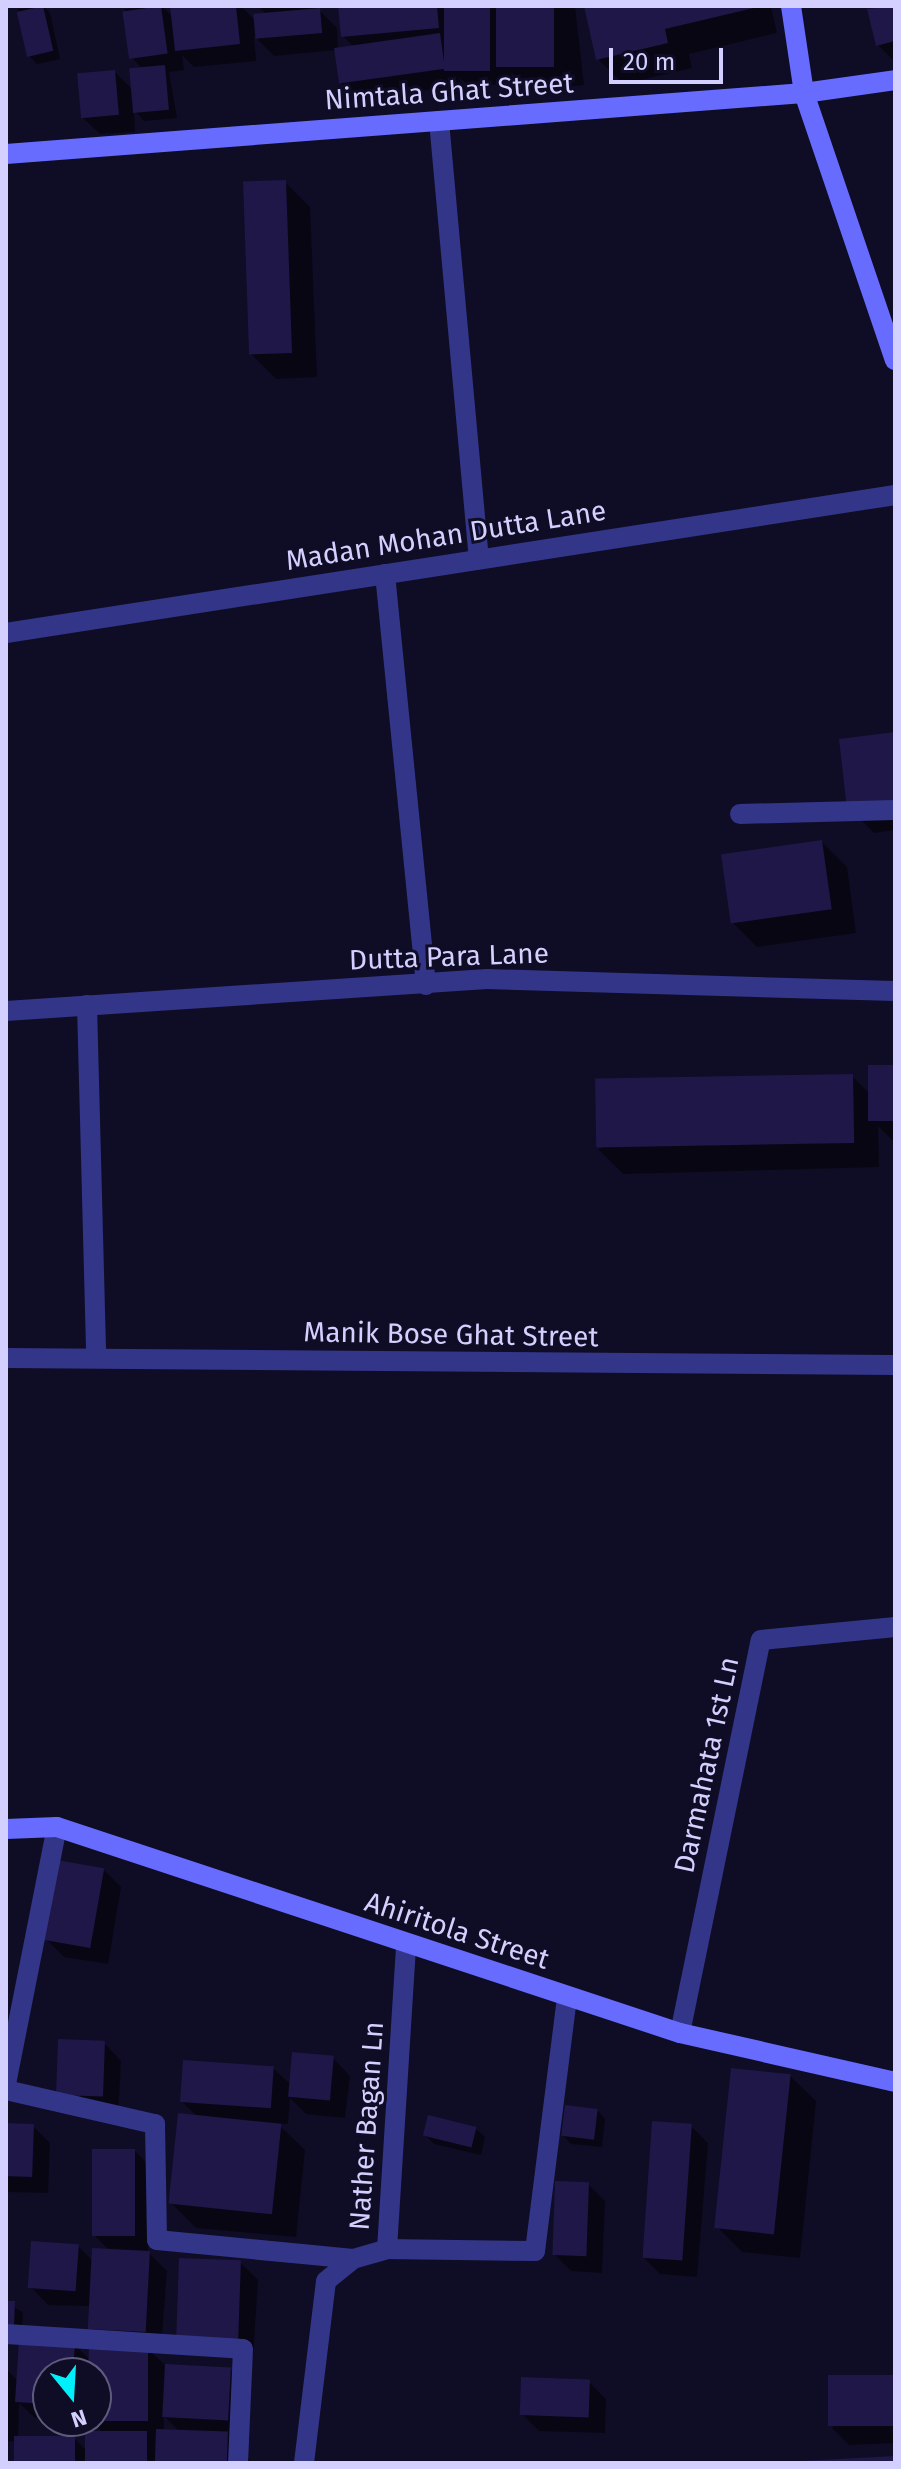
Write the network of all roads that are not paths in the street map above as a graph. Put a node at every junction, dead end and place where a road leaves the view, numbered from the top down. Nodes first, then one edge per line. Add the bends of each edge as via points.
1 (791, 6) edge
2 (895, 80) edge
3 (804, 93) junction
4 (439, 121) junction
5 (6, 154) edge
6 (895, 360) edge
7 (895, 495) edge
8 (479, 559) junction
9 (385, 574) junction
10 (6, 633) edge
11 (895, 810) edge
12 (740, 814) dead end
13 (426, 985) junction
14 (895, 991) edge
15 (87, 1005) junction
16 (6, 1011) edge
17 (6, 1358) edge
18 (96, 1358) junction
19 (895, 1365) edge
20 (895, 1627) edge
21 (57, 1827) junction
22 (6, 1829) edge
23 (406, 1945) junction
24 (567, 1996) junction
25 (680, 2033) junction
26 (895, 2082) edge
27 (6, 2084) edge
28 (6, 2090) edge
29 (387, 2249) junction
30 (353, 2259) junction
31 (6, 2334) edge
32 (238, 2463) edge
33 (304, 2463) edge

1 - 3 street
2 - 3 street, Nimtala Ghat Street
3 - 4 street, Nimtala Ghat Street
3 - 6 street
4 - 5 street, Nimtala Ghat Street
4 - 8 street
7 - 8 street, Madan Mohan Dutta Lane
8 - 9 street, Madan Mohan Dutta Lane
9 - 10 street, Madan Mohan Dutta Lane
9 - 13 street
11 - 12 street
13 - 14 street, Dutta Para Lane via 487,979
13 - 15 street, Dutta Para Lane
15 - 16 street, Dutta Para Lane
15 - 18 street
17 - 18 street, Manik Bose Ghat Street
18 - 19 street, Manik Bose Ghat Street
20 - 25 street, Darmahata 1st Ln via 761,1640
21 - 22 street, Ahiritola Street
21 - 23 street, Ahiritola Street
21 - 27 street
23 - 24 street, Ahiritola Street
23 - 29 street, Nather Bagan Ln
24 - 25 street, Ahiritola Street
24 - 29 street via 535,2251
25 - 26 street, Ahiritola Street
28 - 30 street via 155,2124 157,2240
29 - 30 street, Nather Bagan Ln
30 - 33 street, Nather Bagan Ln via 326,2281
31 - 32 street via 243,2349

